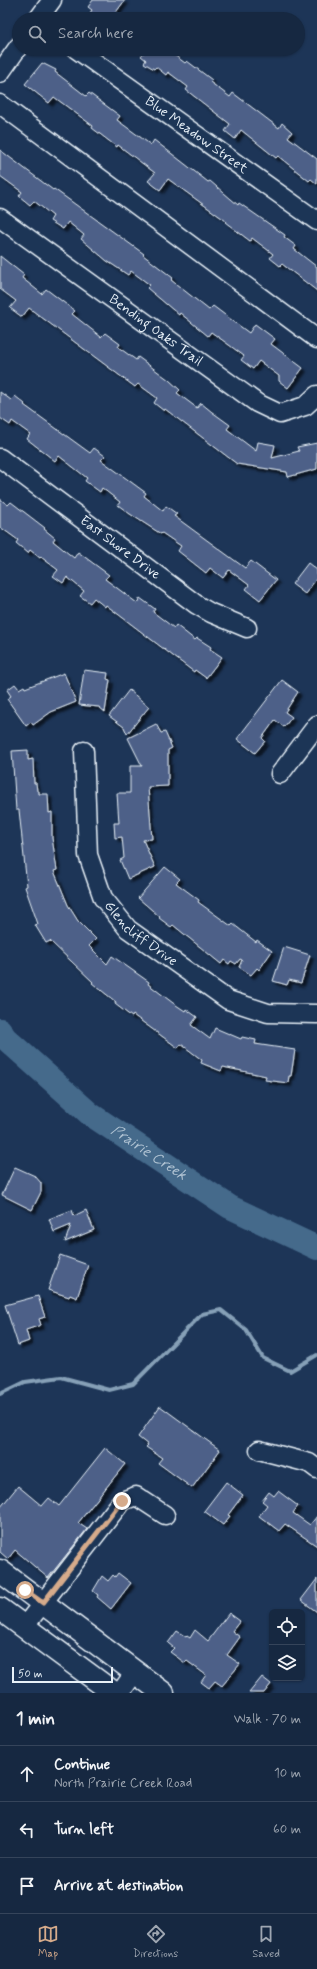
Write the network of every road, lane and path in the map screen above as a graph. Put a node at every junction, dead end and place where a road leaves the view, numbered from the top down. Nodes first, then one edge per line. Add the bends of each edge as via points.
1 (52, 0) edge
2 (43, 12) edge
3 (12, 56) edge
4 (86, 56) edge
5 (0, 73) edge
6 (0, 104) edge
7 (0, 218) edge
8 (317, 221) edge
9 (317, 339) edge
10 (317, 395) edge
11 (0, 458) edge
12 (247, 628) dead end
13 (317, 725) edge
14 (84, 751) dead end
15 (280, 774) dead end
16 (317, 1014) edge
17 (259, 1450) dead end
18 (317, 1470) edge
19 (165, 1515) dead end
20 (0, 1571) edge
21 (43, 1603) junction
22 (0, 1609) edge
23 (24, 1627) junction
24 (135, 1672) junction
25 (114, 1693) edge
26 (120, 1693) edge
27 (163, 1693) edge

1 - 2 street
3 - 5 street
4 - 8 street, Blue Meadow Street
6 - 9 street
7 - 10 street, Bending Oaks Trail via 257,403 280,414 305,406
11 - 12 street, East Shore Drive via 197,605
13 - 15 street
14 - 16 street, Glencliff Drive via 88,855 103,898 128,929 228,1000 268,1013
17 - 18 street via 308,1463
19 - 21 street via 136,1496 122,1501
20 - 21 main road
21 - 23 street
21 - 24 main road
22 - 23 main road
23 - 25 main road
24 - 26 street
24 - 27 main road

